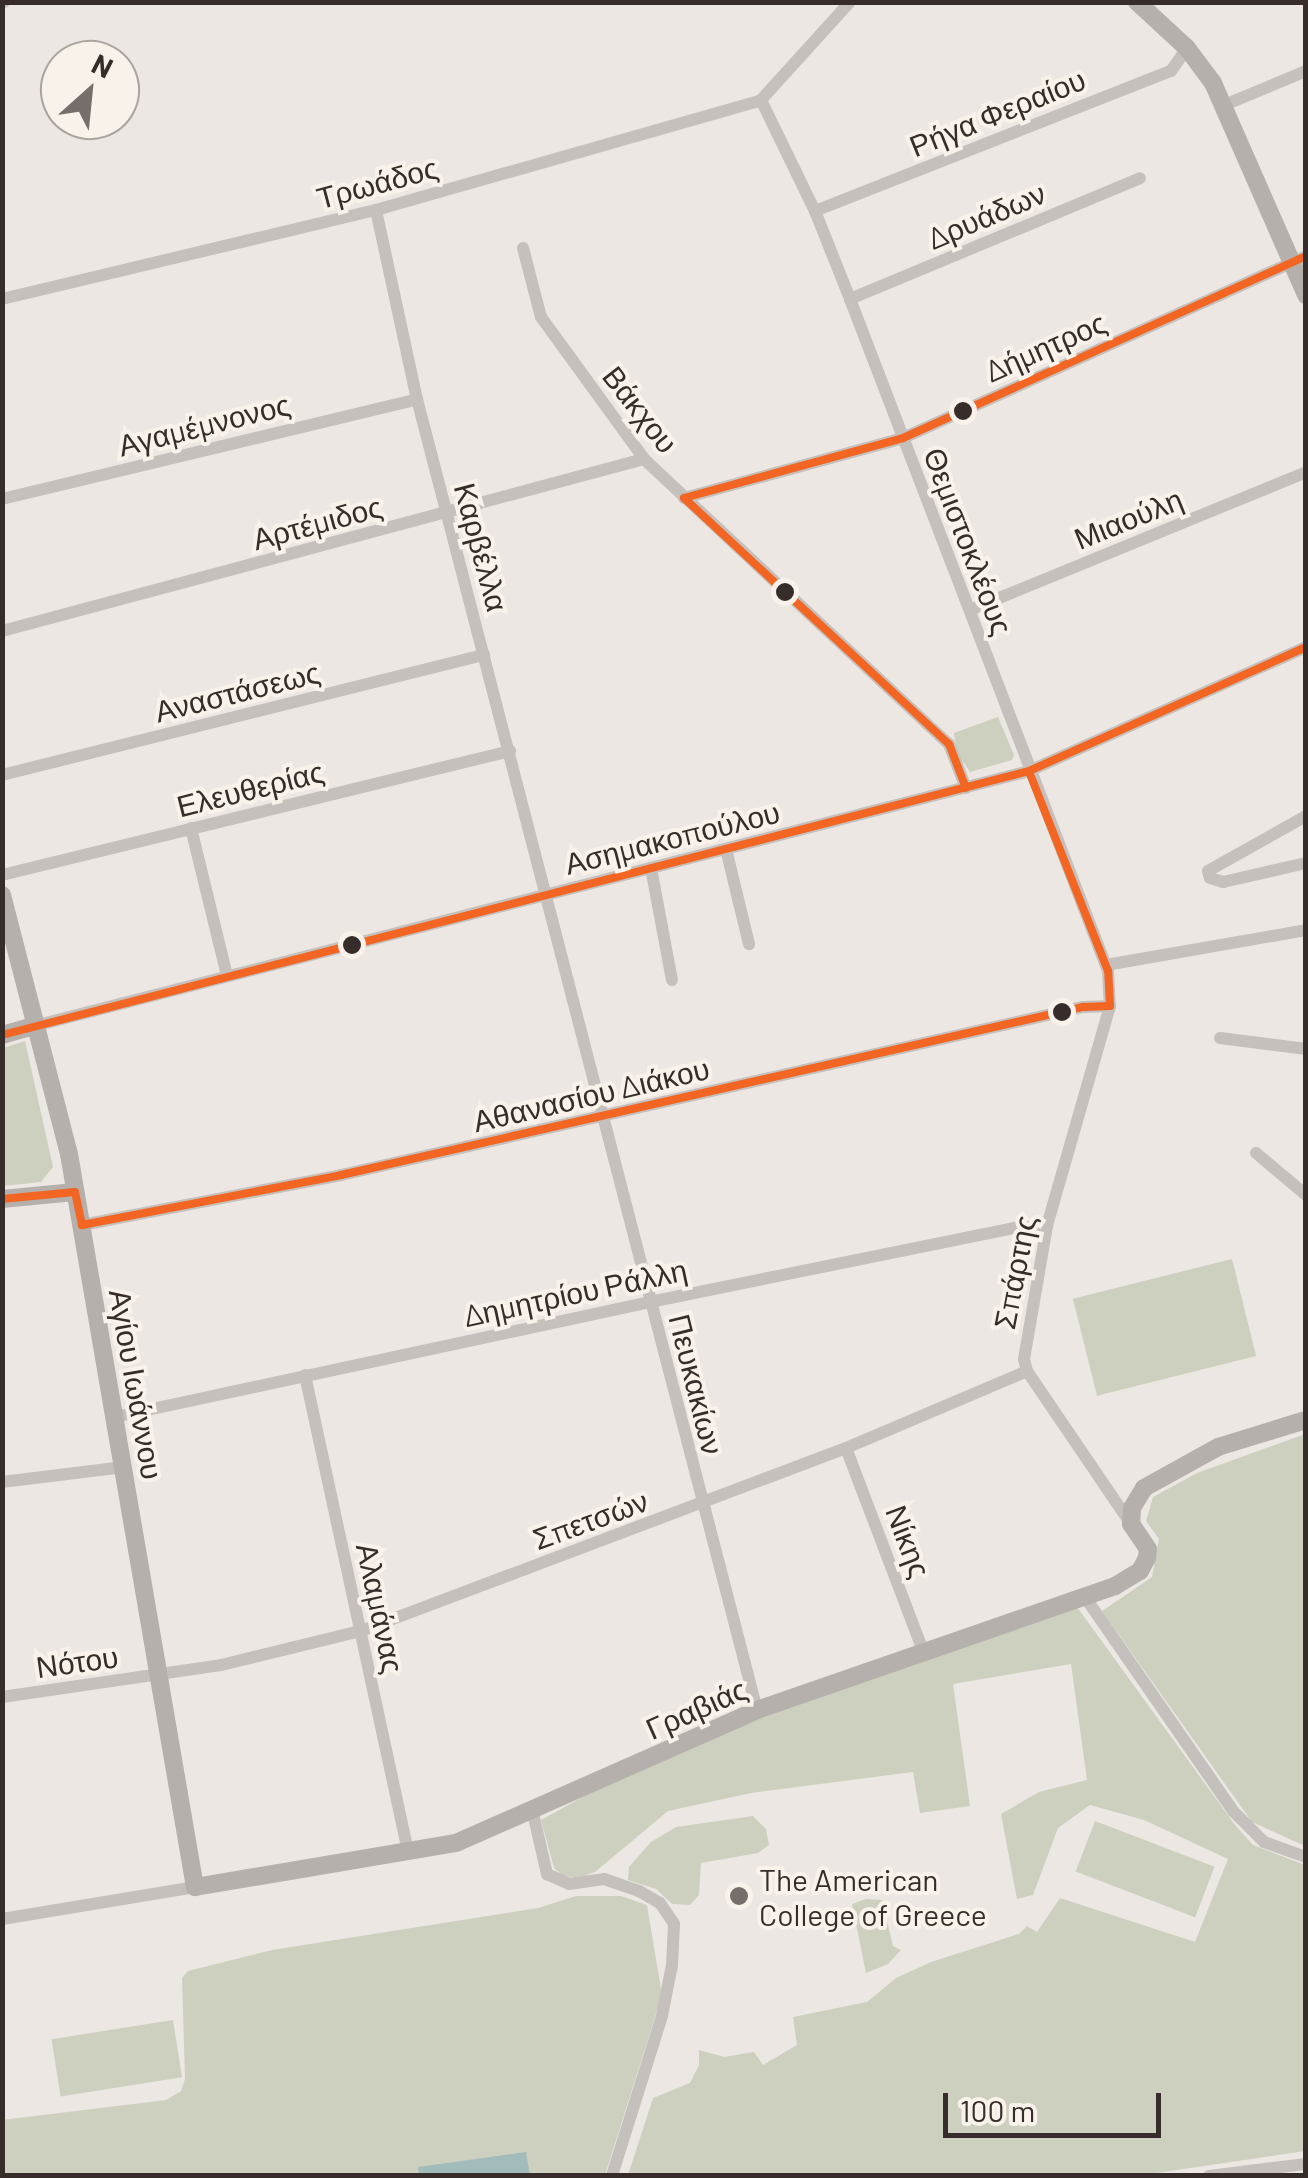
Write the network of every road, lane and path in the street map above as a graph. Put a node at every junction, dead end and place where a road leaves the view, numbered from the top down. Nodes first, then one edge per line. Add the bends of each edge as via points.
1 (850, 2) edge
2 (1146, 5) edge
3 (1187, 48) junction
4 (1306, 72) edge
5 (761, 100) junction
6 (1222, 106) junction
7 (1140, 178) dead end
8 (376, 210) junction
9 (815, 211) junction
10 (523, 248) dead end
11 (1298, 259) edge
12 (1306, 294) edge
13 (2, 298) edge
14 (850, 299) junction
15 (417, 398) junction
16 (903, 438) junction
17 (644, 459) junction
18 (1306, 472) edge
19 (684, 498) junction
20 (2, 499) edge
21 (448, 514) junction
22 (970, 610) junction
23 (2, 631) edge
24 (1306, 647) edge
25 (484, 655) junction
26 (510, 750) junction
27 (1029, 771) junction
28 (2, 775) edge
29 (966, 788) junction
30 (1306, 816) edge
31 (191, 828) junction
32 (726, 849) junction
33 (1306, 863) edge
34 (650, 868) junction
35 (2, 875) edge
36 (2, 895) edge
37 (546, 895) junction
38 (1306, 930) edge
39 (748, 944) dead end
40 (1106, 965) junction
41 (228, 976) junction
42 (672, 980) dead end
43 (1110, 1006) junction
44 (34, 1026) junction
45 (2, 1035) edge
46 (1220, 1038) dead end
47 (1306, 1049) edge
48 (602, 1117) junction
49 (1256, 1153) dead end
50 (76, 1192) junction
51 (1306, 1196) edge
52 (2, 1199) edge
53 (82, 1224) junction
54 (1047, 1226) junction
55 (650, 1302) junction
56 (1027, 1370) junction
57 (305, 1375) junction
58 (115, 1416) junction
59 (1306, 1420) edge
60 (846, 1448) junction
61 (124, 1467) junction
62 (2, 1482) edge
63 (701, 1504) junction
64 (1131, 1524) junction
65 (1086, 1597) junction
66 (361, 1631) junction
67 (924, 1653) junction
68 (159, 1675) junction
69 (2, 1697) edge
70 (757, 1710) junction
71 (533, 1812) junction
72 (408, 1852) junction
73 (1306, 1857) edge
74 (195, 1886) junction
75 (2, 1919) edge
76 (1306, 2164) edge
77 (612, 2176) edge
78 (1209, 2176) edge

1 - 5 street
2 - 3 street
3 - 6 street
3 - 9 street, Ρήγα Φεραίου via 1171,70
4 - 6 street
5 - 8 street, Τρωάδος
5 - 9 street, Θεμιστοκλέους
6 - 11 street
7 - 14 street, Δρυάδων
8 - 13 street, Τρωάδος
8 - 15 street, Καρβέλλα
9 - 14 street, Θεμιστοκλέους
10 - 17 street, Βάκχου via 541,317
11 - 12 street
11 - 16 street, Δήμητρος
14 - 16 street, Θεμιστοκλέους
15 - 20 street, Αγαμέμνονος
15 - 21 street, Καρβέλλα
16 - 19 street, Δήμητρος
16 - 22 street, Θεμιστοκλέους
17 - 19 street, Βάκχου
17 - 21 street, Αρτέμιδος
18 - 22 street, Μιαούλη
19 - 29 street, Βάκχου via 949,744
21 - 23 street, Αρτέμιδος
21 - 25 street, Καρβέλλα
22 - 27 street, Θεμιστοκλέους
24 - 27 street, Ασημακοπούλου
25 - 26 street, Καρβέλλα
25 - 28 street, Αναστάσεως
26 - 31 street, Ελευθερίας
26 - 37 street, Καρβέλλα
27 - 29 street, Ασημακοπούλου
27 - 40 street, Θεμιστοκλέους
29 - 32 street, Ασημακοπούλου
30 - 33 street via 1208,870 1223,882
31 - 35 street, Ελευθερίας
31 - 41 street
32 - 34 street, Ασημακοπούλου
32 - 39 street
34 - 37 street, Ασημακοπούλου
34 - 42 street
36 - 44 street, Αγίου Ιωάννου
37 - 41 street, Ασημακοπούλου
37 - 48 street, Πευκακίων
38 - 40 street
40 - 43 street, Θεμιστοκλέους
41 - 44 street, Ασημακοπούλου
43 - 48 street, Αθανασίου Διάκου via 1082,1007
43 - 54 street, Σπάρτης
44 - 45 street
44 - 50 street, Αγίου Ιωάννου
46 - 47 street
48 - 53 street, Αθανασίου Διάκου via 341,1176
48 - 55 street, Πευκακίων
49 - 51 street
50 - 52 street
50 - 53 street, Αγίου Ιωάννου
53 - 58 street, Αγίου Ιωάννου
54 - 55 street, Δημητρίου Ράλλη
54 - 56 street, Σπάρτης via 1024,1352
55 - 57 street, Δημητρίου Ράλλη
55 - 63 street, Πευκακίων
56 - 60 street, Σπετσών
56 - 64 street, Σπάρτης
57 - 58 street, Δημητρίου Ράλλη
57 - 66 street, Αλαμάνας
58 - 61 street, Αγίου Ιωάννου
59 - 64 street via 1178,1465 1144,1488
60 - 63 street, Σπετσών
60 - 67 street, Νίκης
61 - 62 street
61 - 68 street, Αγίου Ιωάννου
63 - 66 street, Σπετσών
63 - 70 street, Πευκακίων
64 - 65 street, Γραβιάς via 1148,1548 1145,1565 1130,1579
65 - 67 street, Γραβιάς
65 - 73 street via 1232,1811 1264,1842
66 - 68 street, Σπετσών
66 - 72 street, Αλαμάνας
67 - 70 street, Γραβιάς
68 - 69 street, Νότου
68 - 74 street, Αγίου Ιωάννου
70 - 71 street, Γραβιάς
71 - 72 street, Γραβιάς via 456,1843
71 - 77 street via 547,1874 568,1884 604,1880 639,1891 667,1909 674,1924 662,2016
72 - 74 street, Γραβιάς
74 - 75 street, Γραβιάς
76 - 78 street

